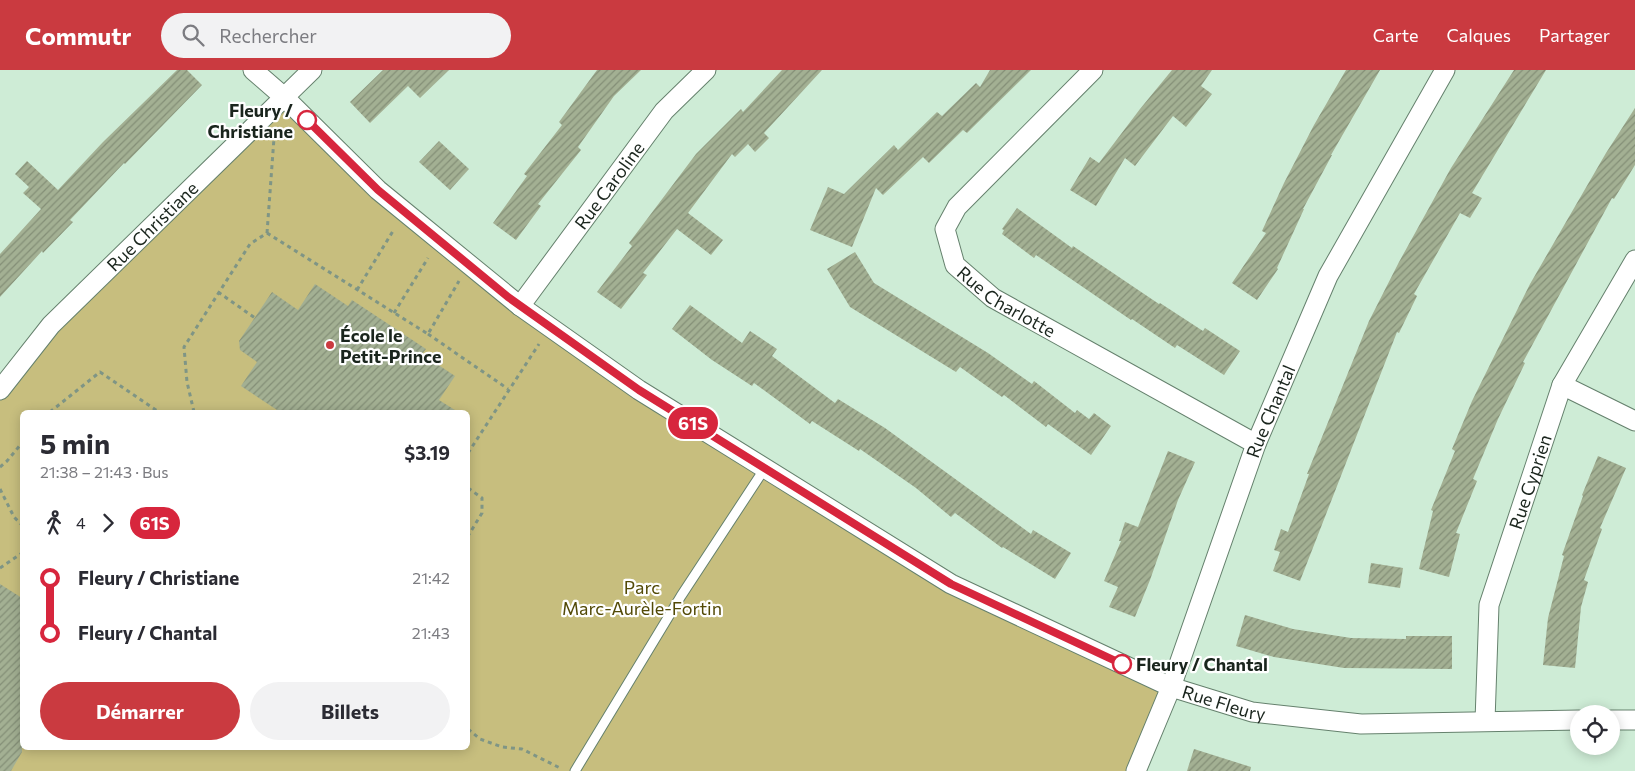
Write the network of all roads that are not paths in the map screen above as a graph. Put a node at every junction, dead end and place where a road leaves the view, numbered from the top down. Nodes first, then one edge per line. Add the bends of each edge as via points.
1 (253, 70) edge
2 (312, 70) edge
3 (706, 70) edge
4 (1093, 70) edge
5 (1444, 70) edge
6 (284, 97) junction
7 (1635, 260) edge
8 (520, 306) junction
9 (1562, 385) junction
10 (0, 390) edge
11 (1635, 421) edge
12 (1256, 444) junction
13 (765, 468) junction
14 (1171, 687) junction
15 (1570, 720) edge
16 (1620, 720) edge
17 (1635, 720) edge
18 (1485, 721) junction
19 (575, 771) edge
20 (1136, 771) edge

1 - 6 street, Rue Fleury
2 - 6 street, Rue Christiane
3 - 8 street, Rue Caroline via 664,111
4 - 12 street, Rue Charlotte via 957,207 945,229 955,265 993,298
5 - 12 street, Rue Chantal via 1328,276
6 - 8 street, Rue Fleury via 378,190
6 - 10 street, Rue Christiane via 52,325
7 - 9 street, Rue Cyprien
8 - 13 street, Rue Fleury via 639,390
9 - 11 street
9 - 18 street, Rue Cyprien via 1489,605
12 - 14 street, Rue Chantal
13 - 14 street, Rue Fleury via 951,584
13 - 19 lane via 680,596
14 - 18 street, Rue Fleury via 1252,712 1361,724
14 - 20 street, Rue Chantal
15 - 18 street, Rue Fleury
16 - 17 street

